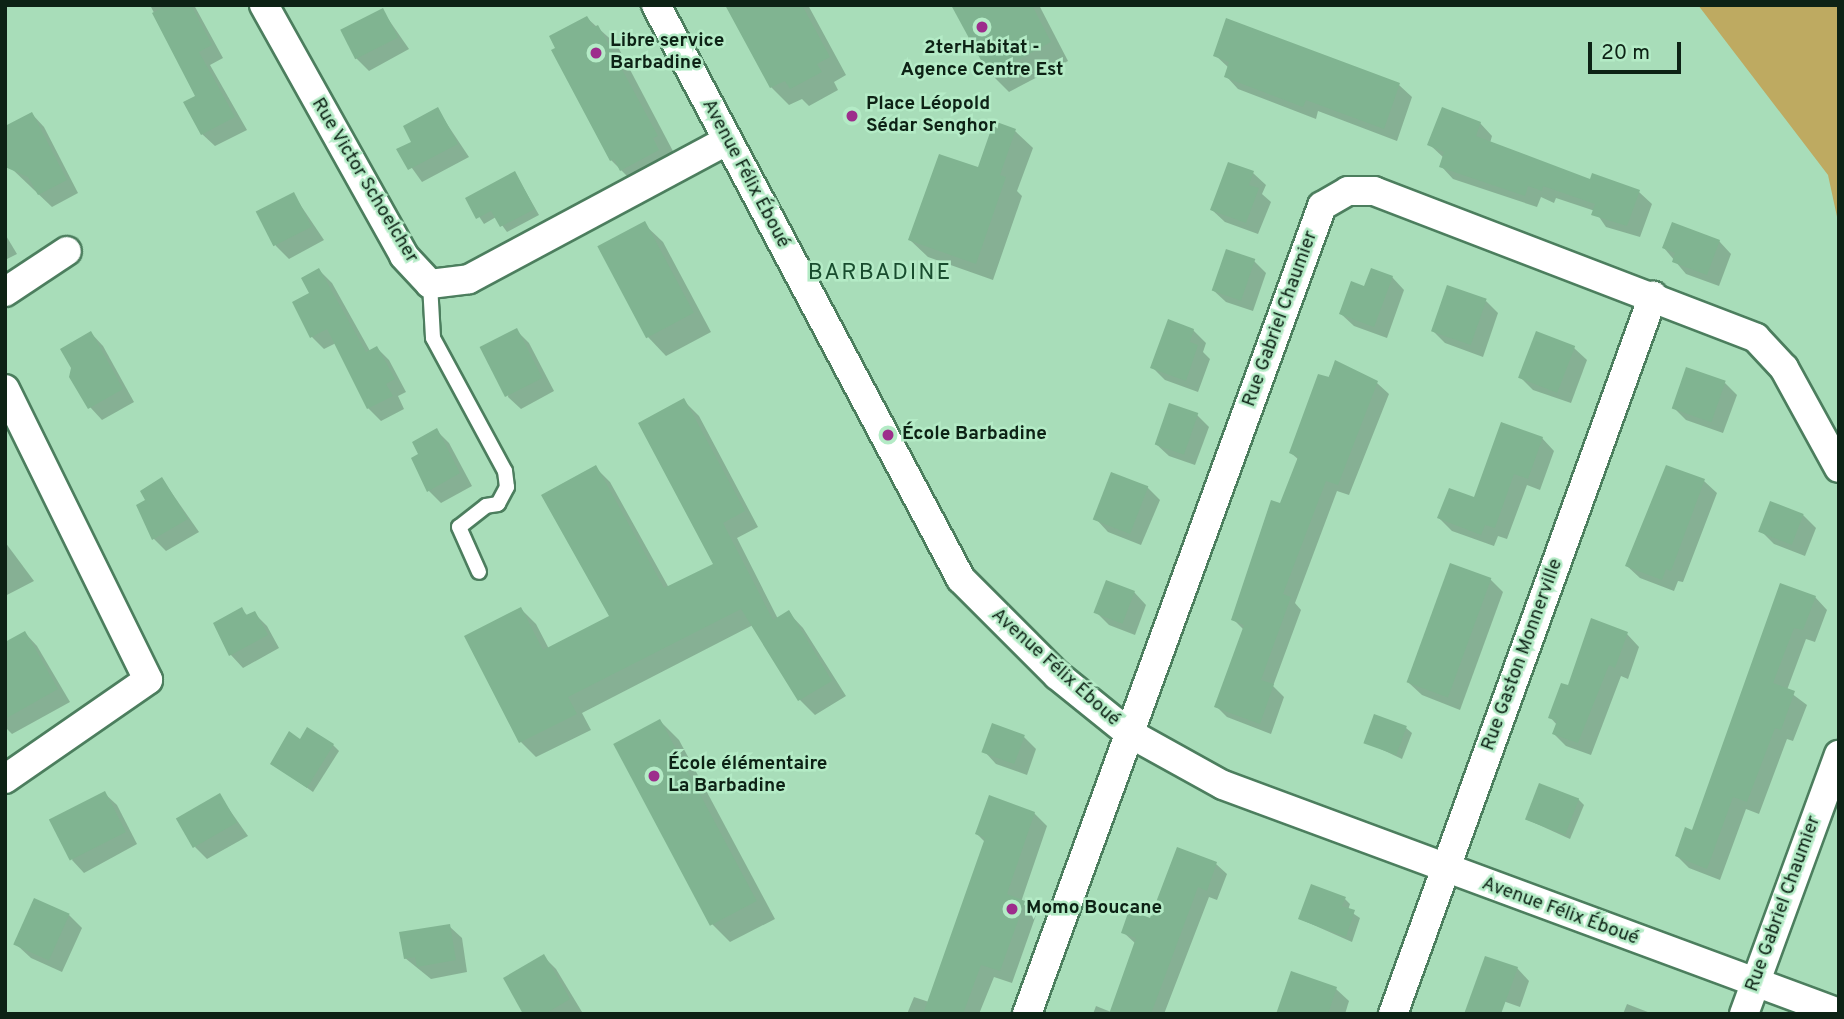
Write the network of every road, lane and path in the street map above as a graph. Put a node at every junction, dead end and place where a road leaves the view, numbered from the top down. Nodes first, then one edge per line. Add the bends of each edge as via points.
1 (264, 5) edge
2 (656, 5) edge
3 (726, 141) junction
4 (66, 251) dead end
5 (430, 285) junction
6 (5, 292) edge
7 (1653, 296) junction
8 (5, 389) edge
9 (1839, 468) edge
10 (479, 572) dead end
11 (1129, 733) junction
12 (1839, 755) edge
13 (5, 779) edge
14 (1446, 870) junction
15 (1755, 983) junction
16 (1839, 1013) edge
17 (1027, 1014) edge
18 (1393, 1014) edge
19 (1744, 1014) edge

1 - 5 street, Rue Victor Schoelcher via 404,256
2 - 3 street, Avenue Félix Éboué
3 - 5 street, Rue Victor Schoelcher via 469,279
3 - 11 street, Avenue Félix Éboué via 961,579 1057,675
4 - 6 street
5 - 10 lane via 433,338 500,459 506,479 498,505 485,506 459,527
7 - 9 street, Rue Gabriel Chaumier via 1756,338 1784,368
7 - 11 street, Rue Gabriel Chaumier via 1374,191 1348,191 1322,206
7 - 14 street, Rue Gaston Monnerville
8 - 13 street via 148,680
11 - 14 street, Avenue Félix Éboué via 1223,785
11 - 17 street, Rue Gabriel Chaumier
12 - 15 street, Rue Gabriel Chaumier
14 - 15 street, Avenue Félix Éboué
14 - 18 street, Rue Gaston Monnerville
15 - 16 street, Avenue Félix Éboué
15 - 19 street, Rue Gabriel Chaumier

